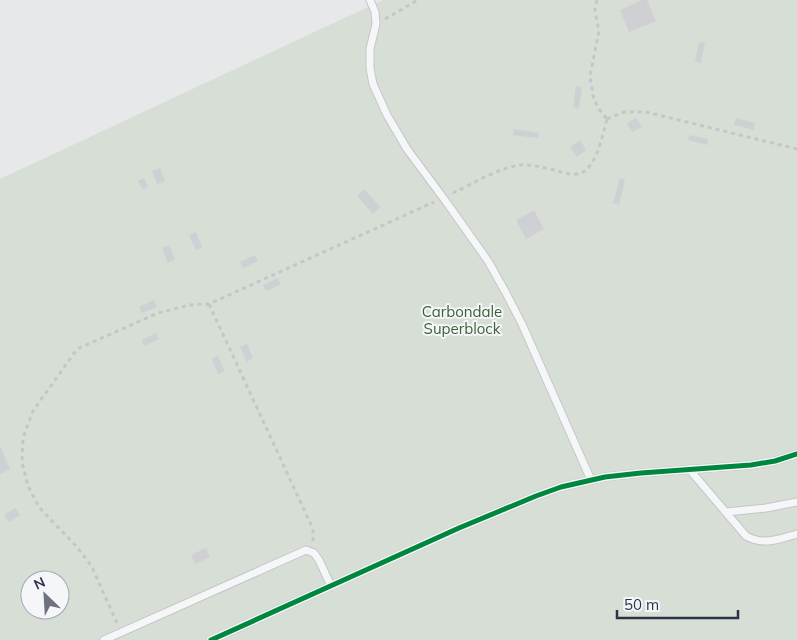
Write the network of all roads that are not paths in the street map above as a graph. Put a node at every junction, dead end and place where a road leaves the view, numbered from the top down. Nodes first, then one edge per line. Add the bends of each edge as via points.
1 (370, 0) edge
2 (797, 454) edge
3 (689, 469) junction
4 (591, 480) junction
5 (797, 502) edge
6 (726, 512) junction
7 (797, 534) edge
8 (331, 586) junction
9 (118, 636) edge
10 (104, 640) edge
11 (211, 640) edge

1 - 4 lane via 376,24 370,49 370,68 373,84 387,115 407,149 488,261 506,293
2 - 3 lane via 752,465
3 - 4 lane
3 - 6 lane
4 - 8 lane via 513,504
5 - 6 lane
6 - 7 lane via 746,536 755,541 766,542
8 - 9 lane via 319,560 306,550
8 - 11 lane
9 - 10 lane

